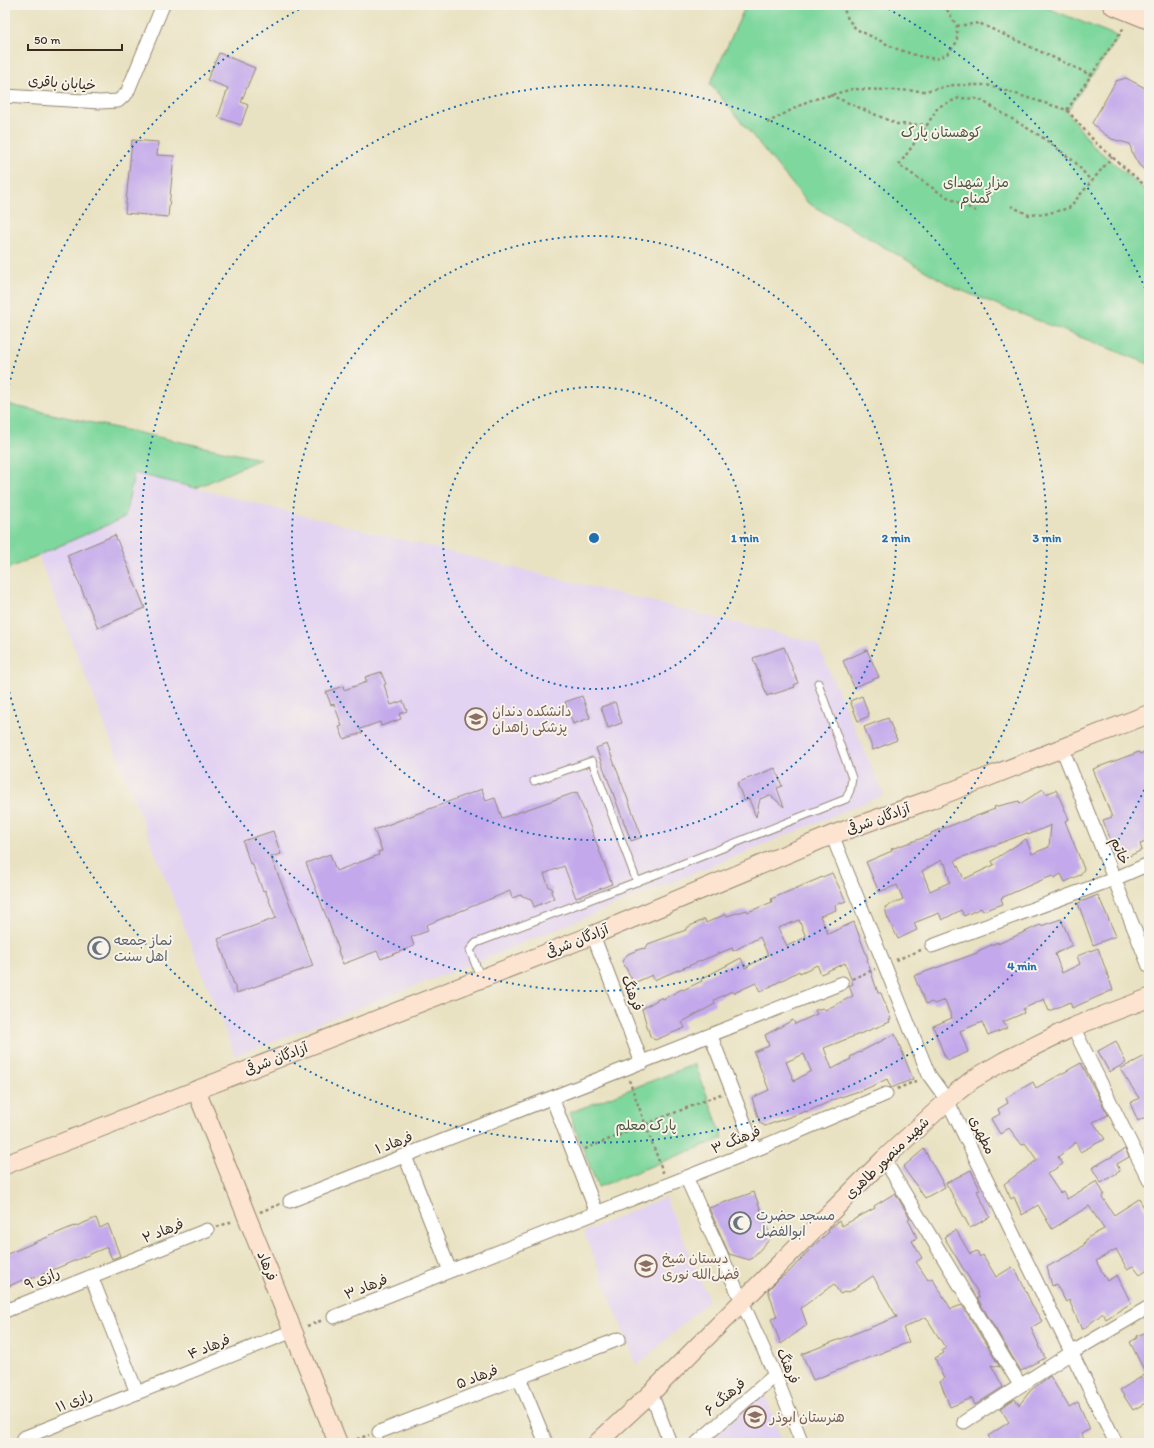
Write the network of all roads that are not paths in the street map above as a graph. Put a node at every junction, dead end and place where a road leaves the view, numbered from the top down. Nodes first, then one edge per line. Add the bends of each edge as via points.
1 (163, 5) edge
2 (1112, 5) edge
3 (1141, 17) edge
4 (5, 96) edge
5 (818, 683) dead end
6 (1149, 714) edge
7 (1062, 748) junction
8 (534, 781) dead end
9 (832, 835) junction
10 (1149, 864) edge
11 (1114, 879) junction
12 (637, 882) junction
13 (593, 935) junction
14 (932, 946) dead end
15 (1149, 966) edge
16 (481, 979) junction
17 (842, 983) dead end
18 (1149, 998) edge
19 (1073, 1026) junction
20 (711, 1036) junction
21 (642, 1063) junction
22 (196, 1090) junction
23 (886, 1094) road end
24 (552, 1098) junction
25 (947, 1100) junction
26 (755, 1150) junction
27 (405, 1156) junction
28 (884, 1159) junction
29 (5, 1165) edge
30 (686, 1177) junction
31 (1149, 1180) edge
32 (290, 1200) road end
33 (596, 1213) junction
34 (207, 1230) road end
35 (450, 1270) junction
36 (91, 1276) junction
37 (743, 1302) junction
38 (1149, 1307) edge
39 (5, 1311) edge
40 (334, 1317) road end
41 (293, 1331) junction
42 (619, 1339) dead end
43 (1071, 1353) junction
44 (775, 1375) junction
45 (519, 1378) junction
46 (1020, 1385) junction
47 (136, 1393) junction
48 (651, 1393) junction
49 (964, 1422) dead end
50 (379, 1432) road end
51 (23, 1438) dead end
52 (338, 1443) edge
53 (546, 1443) edge
54 (597, 1443) edge
55 (670, 1443) edge
56 (697, 1443) edge
57 (802, 1443) edge
58 (1116, 1443) edge

1 - 4 street, خیابان باقری via 128,93 118,101
2 - 3 main road
5 - 12 lane via 852,778 846,799
6 - 7 main road, آزادگان شرقی
7 - 9 main road, آزادگان شرقی
7 - 11 street, خاتم
8 - 12 lane via 592,761
9 - 13 main road, آزادگان شرقی
9 - 25 street, مطهری via 929,1075
10 - 11 street
11 - 14 street
11 - 15 street, خاتم
12 - 16 lane via 476,943 470,950
13 - 16 main road, آزادگان شرقی
13 - 21 street, فرهنگ
16 - 22 main road, آزادگان شرقی
17 - 20 street, فرهاد ۱
18 - 19 main road, شهید منصور طاهری
19 - 25 main road, شهید منصور طاهری via 985,1072
19 - 31 street
20 - 21 street, فرهاد ۱
20 - 26 street
21 - 24 street, فرهاد ۱
22 - 29 main road, آزادگان شرقی
22 - 41 main road, فرهاد
23 - 26 street, فرهنگ ۳
24 - 27 street, فرهاد ۱
24 - 33 street
25 - 28 main road, شهید منصور طاهری
25 - 43 street, مطهری
26 - 30 street, فرهنگ ۳
27 - 32 street, فرهاد ۱
27 - 35 street
28 - 37 main road, شهید منصور طاهری
28 - 46 street
30 - 33 street, فرهنگ ۳
30 - 37 street, فرهنگ
33 - 35 street, فرهاد ۳
34 - 36 street, فرهاد ۲
35 - 40 street, فرهاد ۳
36 - 39 street, رازی ۹
36 - 47 street
37 - 44 street, فرهنگ
37 - 48 main road, شهید منصور طاهری
38 - 43 street
41 - 47 street, فرهاد ۴
41 - 52 main road, فرهاد
42 - 45 street, فرهاد ۵
43 - 46 street
43 - 58 street, مطهری
44 - 56 street, فرهنگ ۶
44 - 57 street, فرهنگ
45 - 50 street, فرهاد ۵
45 - 53 street
46 - 49 street
47 - 51 street, رازی ۱۱
48 - 54 main road, شهید منصور طاهری
48 - 55 street

